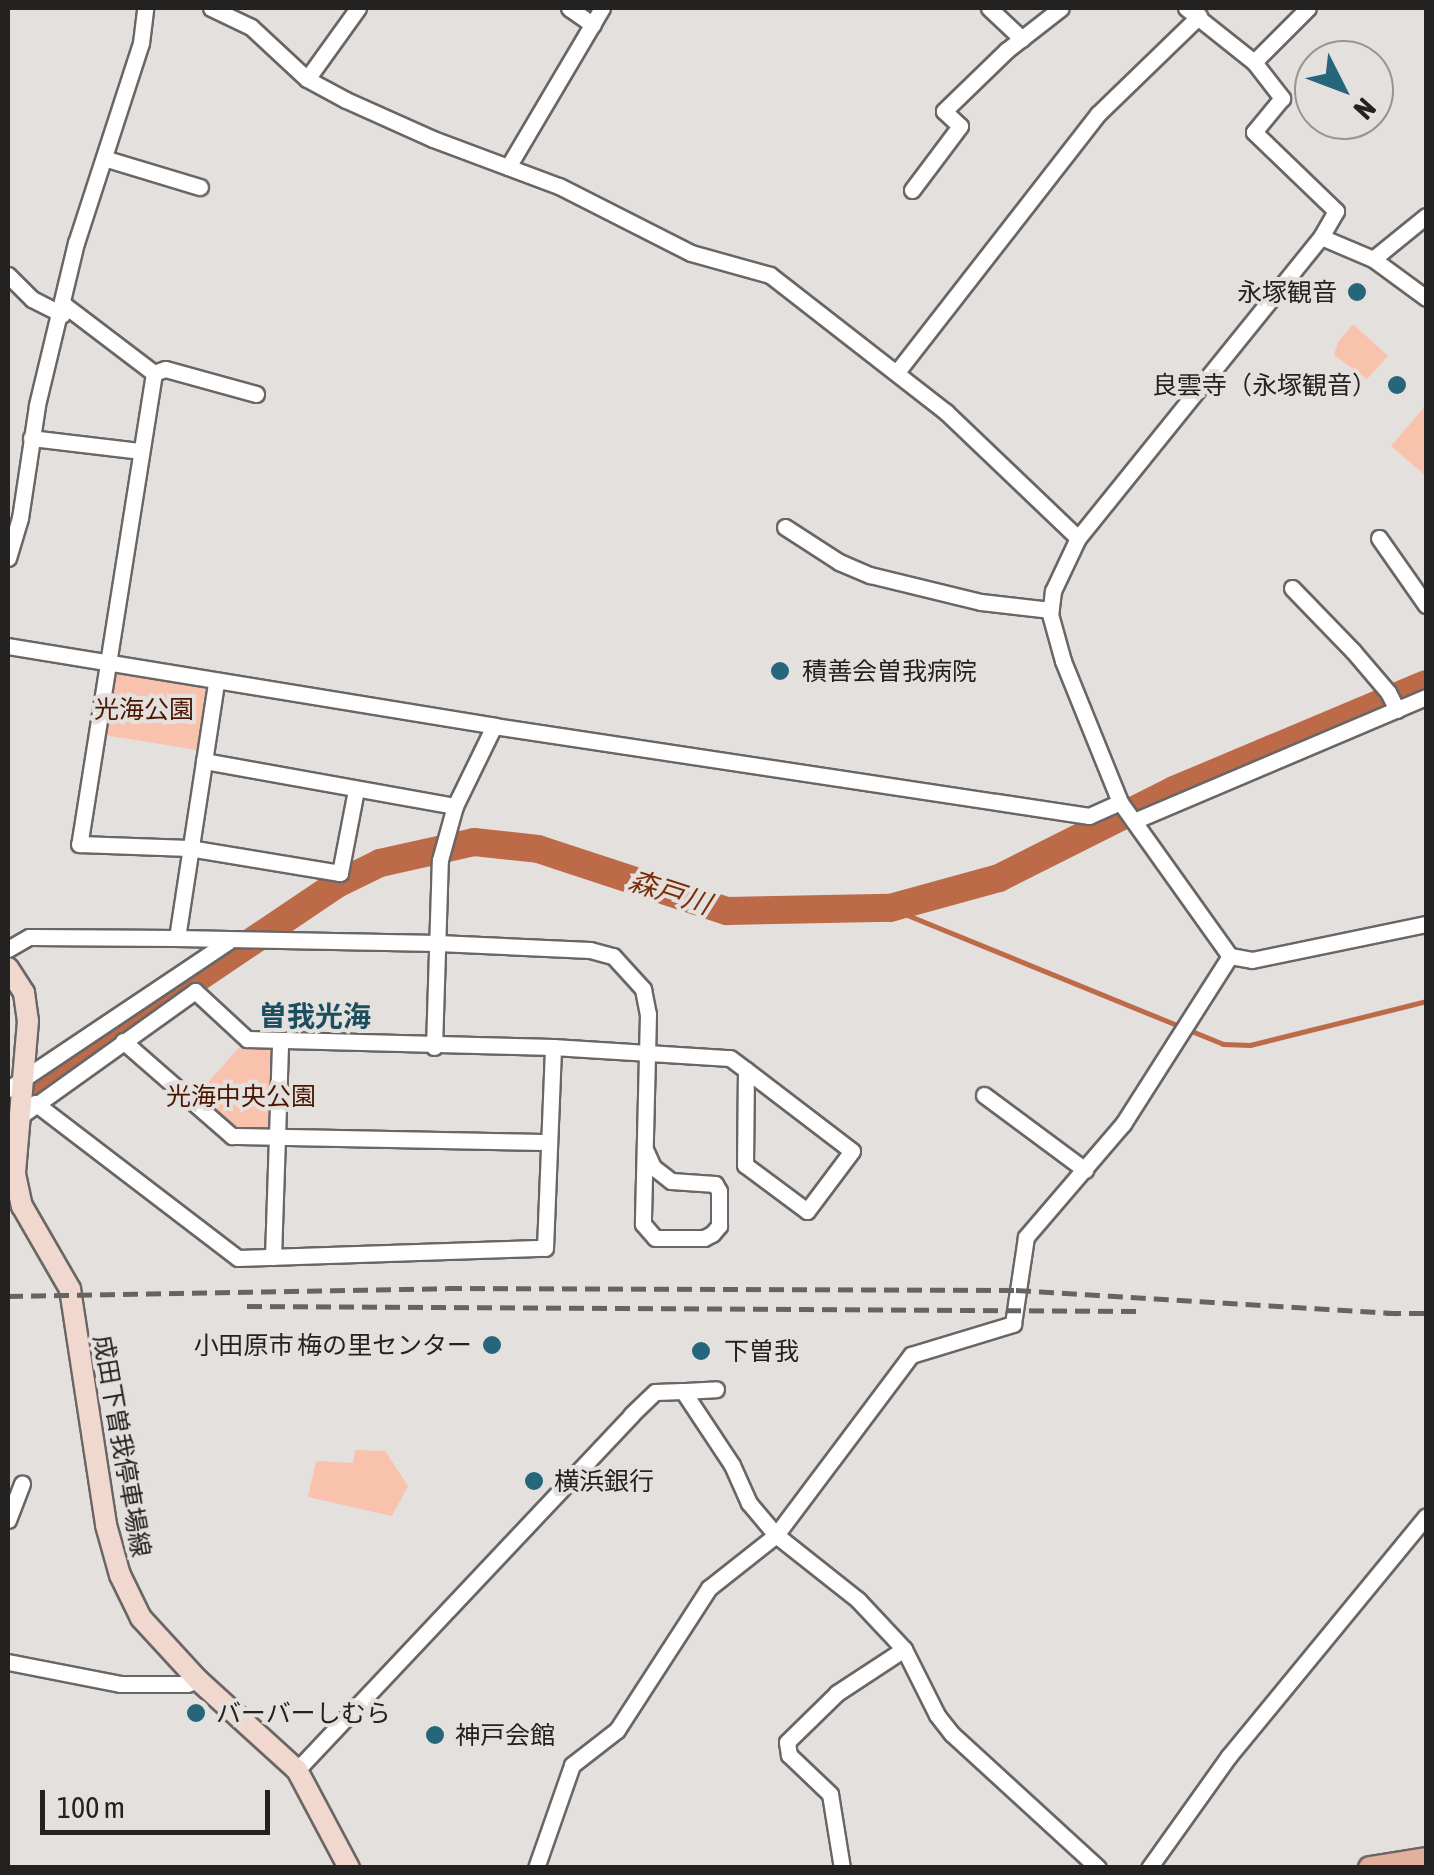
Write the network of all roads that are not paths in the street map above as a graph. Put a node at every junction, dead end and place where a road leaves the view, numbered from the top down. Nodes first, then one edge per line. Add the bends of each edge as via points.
1 (145, 8) edge
2 (211, 8) edge
3 (358, 8) edge
4 (570, 8) edge
5 (602, 8) edge
6 (989, 8) edge
7 (1061, 8) edge
8 (1308, 8) edge
9 (1192, 12) edge
10 (593, 25) junction
11 (1022, 39) junction
12 (1254, 62) junction
13 (307, 79) junction
14 (106, 159) junction
15 (508, 168) junction
16 (200, 188) dead end
17 (912, 190) dead end
18 (1426, 216) edge
19 (1321, 236) junction
20 (1373, 260) junction
21 (8, 275) edge
22 (1426, 298) edge
23 (63, 309) junction
24 (898, 372) junction
25 (154, 373) junction
26 (256, 394) dead end
27 (31, 438) junction
28 (140, 450) junction
29 (785, 527) dead end
30 (1078, 538) junction
31 (1380, 538) dead end
32 (8, 558) edge
33 (1292, 588) dead end
34 (1426, 605) edge
35 (1051, 610) junction
36 (8, 646) edge
37 (108, 664) junction
38 (216, 682) junction
39 (1426, 697) edge
40 (1397, 710) junction
41 (494, 726) junction
42 (204, 762) junction
43 (356, 790) junction
44 (1120, 802) junction
45 (455, 806) junction
46 (1134, 821) junction
47 (189, 848) junction
48 (1426, 924) edge
49 (177, 938) junction
50 (235, 941) junction
51 (438, 943) junction
52 (8, 949) edge
53 (1230, 956) junction
54 (8, 968) edge
55 (123, 1041) junction
56 (280, 1042) junction
57 (434, 1047) junction
58 (553, 1047) junction
59 (648, 1051) junction
60 (746, 1070) junction
61 (16, 1083) edge
62 (984, 1095) dead end
63 (29, 1109) junction
64 (276, 1140) junction
65 (548, 1142) junction
66 (646, 1151) junction
67 (1085, 1170) junction
68 (15, 1203) edge
69 (272, 1257) junction
70 (716, 1389) dead end
71 (684, 1390) junction
72 (609, 1410) dead end
73 (625, 1421) junction
74 (22, 1484) dead end
75 (1426, 1516) edge
76 (8, 1520) edge
77 (776, 1535) junction
78 (904, 1649) junction
79 (8, 1662) edge
80 (198, 1680) junction
81 (298, 1770) junction
82 (1426, 1859) edge
83 (349, 1868) edge
84 (536, 1868) edge
85 (842, 1868) edge
86 (1098, 1868) edge
87 (1148, 1868) edge
88 (1370, 1868) edge

1 - 14 street
2 - 13 street via 251,27
3 - 13 street
4 - 10 street
5 - 10 street
6 - 11 street
7 - 11 street
8 - 12 street
9 - 12 street
9 - 24 street via 1098,114
10 - 15 street
11 - 17 street via 944,111 960,126
12 - 19 street via 1282,98 1254,132 1336,212
13 - 15 street
14 - 16 street
14 - 23 street via 76,243
15 - 24 street via 559,186 690,253 770,275
18 - 20 street
19 - 20 street
19 - 30 street
20 - 22 street
21 - 23 street via 32,299
23 - 25 street
23 - 27 street
24 - 30 street
25 - 26 street
25 - 28 street
27 - 28 street
27 - 32 street
28 - 37 street
29 - 35 street via 870,575 981,602
30 - 35 street
31 - 34 street
33 - 40 street
35 - 44 street via 1063,660
36 - 37 street
37 - 38 street
37 - 47 street via 79,844
38 - 41 street
38 - 42 street
39 - 40 street
40 - 46 street
41 - 44 street via 1089,816
41 - 45 street
42 - 43 street
42 - 47 street
43 - 45 street
43 - 47 street via 340,873
44 - 46 street
45 - 51 street via 441,856
46 - 53 street
47 - 49 street
48 - 53 street via 1252,960
49 - 50 street
49 - 52 street via 29,937
50 - 51 street
50 - 61 street
51 - 57 street
51 - 59 street via 613,956 643,990
53 - 67 street via 1123,1124
54 - 61 main road, 成田下曽我停車場線 via 24,993
55 - 56 street via 195,991 246,1040
55 - 63 street
55 - 64 street via 232,1136
56 - 57 street
56 - 64 street
57 - 58 street
58 - 59 street
58 - 65 street
59 - 60 street via 730,1058
59 - 66 street
60 - 60 street via 745,1165 806,1211 852,1151
61 - 63 main road, 成田下曽我停車場線
62 - 67 street
63 - 68 main road, 成田下曽我停車場線
63 - 69 street via 238,1258
64 - 65 street
64 - 69 street
65 - 69 street via 545,1248
66 - 66 street via 653,1167 672,1181 719,1190 719,1226 712,1234 655,1238 648,1232
67 - 77 street via 1026,1236 1013,1324 911,1356
68 - 80 main road, 成田下曽我停車場線 via 70,1288 103,1508 120,1576 141,1618
70 - 71 street
71 - 73 street via 655,1392
71 - 77 street via 749,1503
72 - 73 street
73 - 81 street
74 - 76 street
75 - 87 street via 1229,1756
77 - 78 street via 858,1600
77 - 84 street via 709,1588 616,1730 572,1766
78 - 85 street via 837,1693 788,1742 789,1755 830,1794
78 - 86 street via 936,1716
79 - 80 street via 120,1684
80 - 81 main road, 成田下曽我停車場線
81 - 83 main road, 成田下曽我停車場線
82 - 88 main road

